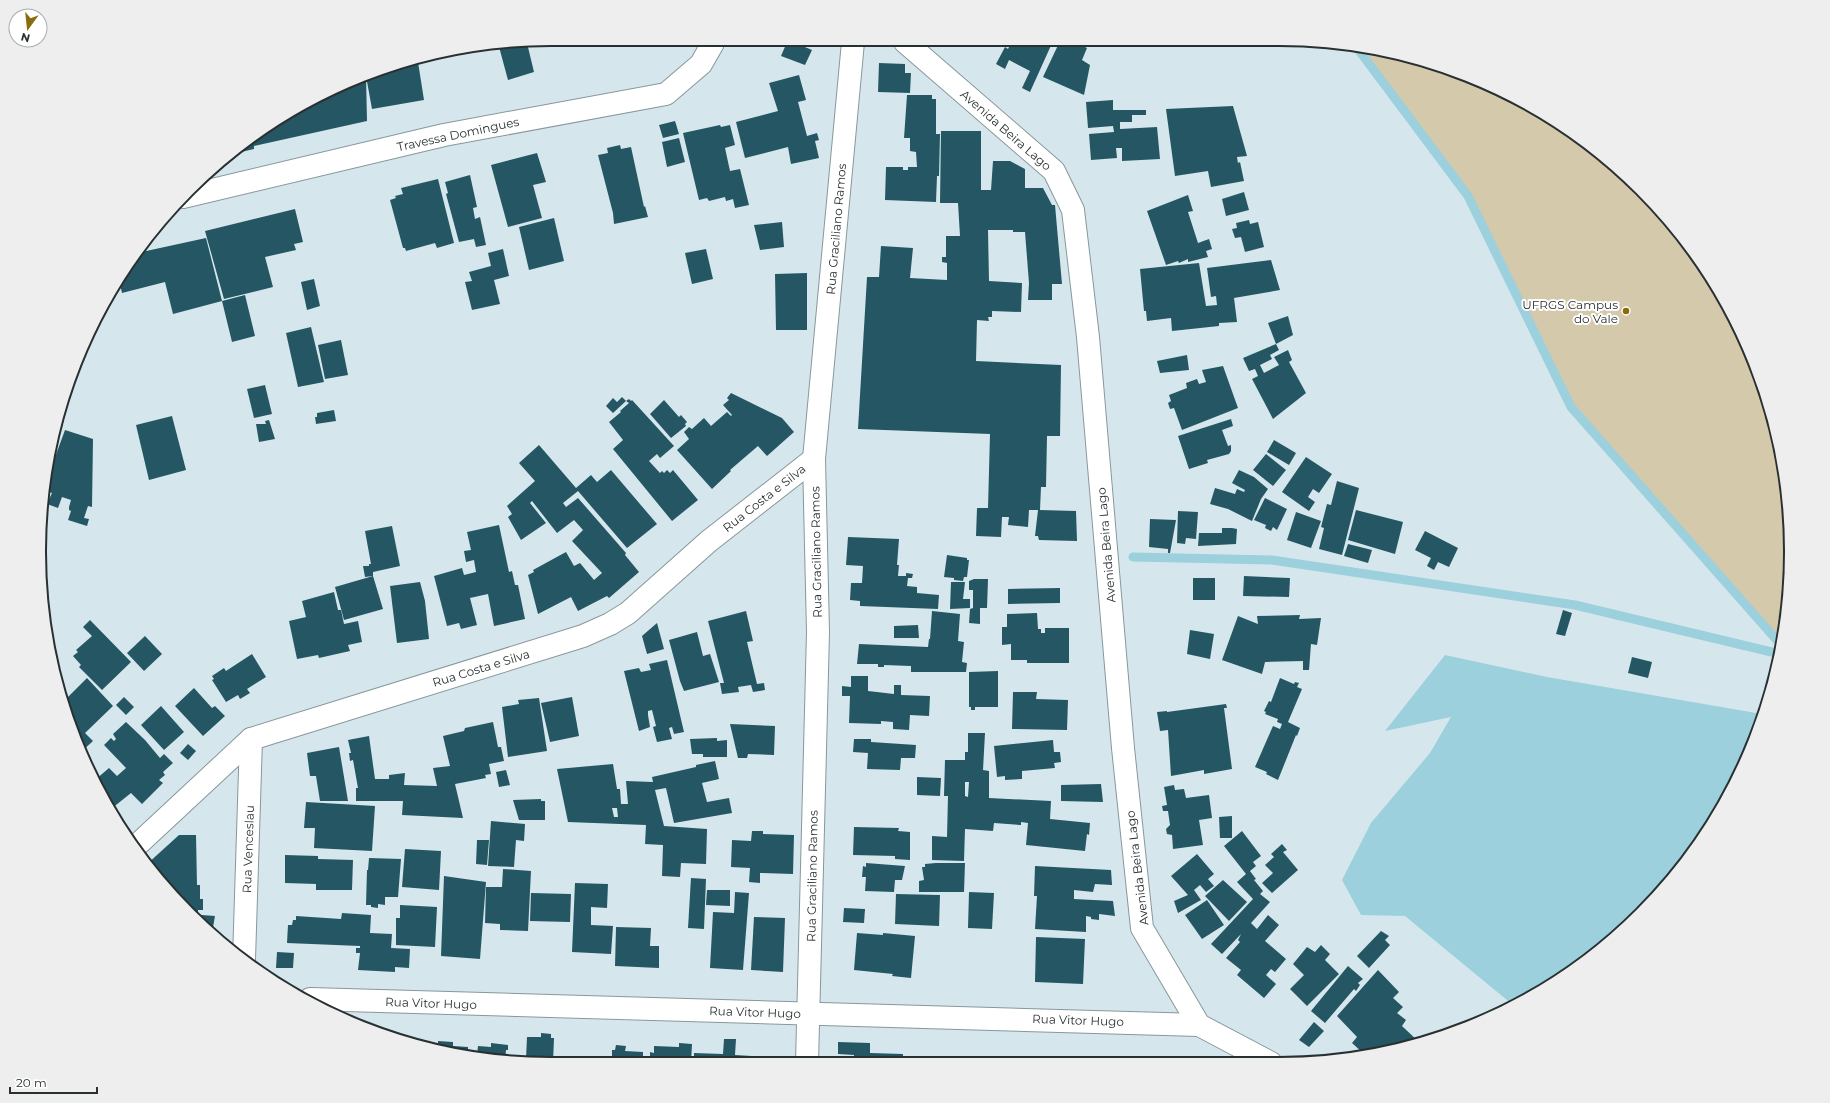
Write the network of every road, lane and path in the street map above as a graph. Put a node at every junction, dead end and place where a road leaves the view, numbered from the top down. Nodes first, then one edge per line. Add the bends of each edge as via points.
1 (711, 46) edge
2 (853, 46) edge
3 (910, 46) edge
4 (194, 195) edge
5 (814, 459) junction
6 (251, 739) junction
7 (139, 843) edge
8 (244, 953) edge
9 (318, 999) edge
10 (808, 1013) junction
11 (1199, 1025) junction
12 (807, 1057) edge
13 (1260, 1057) edge

1 - 4 street, Travessa Domingues via 701,64 666,94 444,135
2 - 5 street, Rua Graciliano Ramos
3 - 11 street, Avenida Beira Lago via 1054,171 1073,210 1088,337 1123,748 1142,928
5 - 6 street, Rua Costa e Silva via 709,541 628,613 610,624 583,636
5 - 10 street, Rua Graciliano Ramos via 818,632
6 - 7 street, Rua Costa e Silva
6 - 8 street, Rua Venceslau
9 - 10 street, Rua Vitor Hugo
10 - 11 street, Rua Vitor Hugo
10 - 12 street, Rua Graciliano Ramos
11 - 13 street

